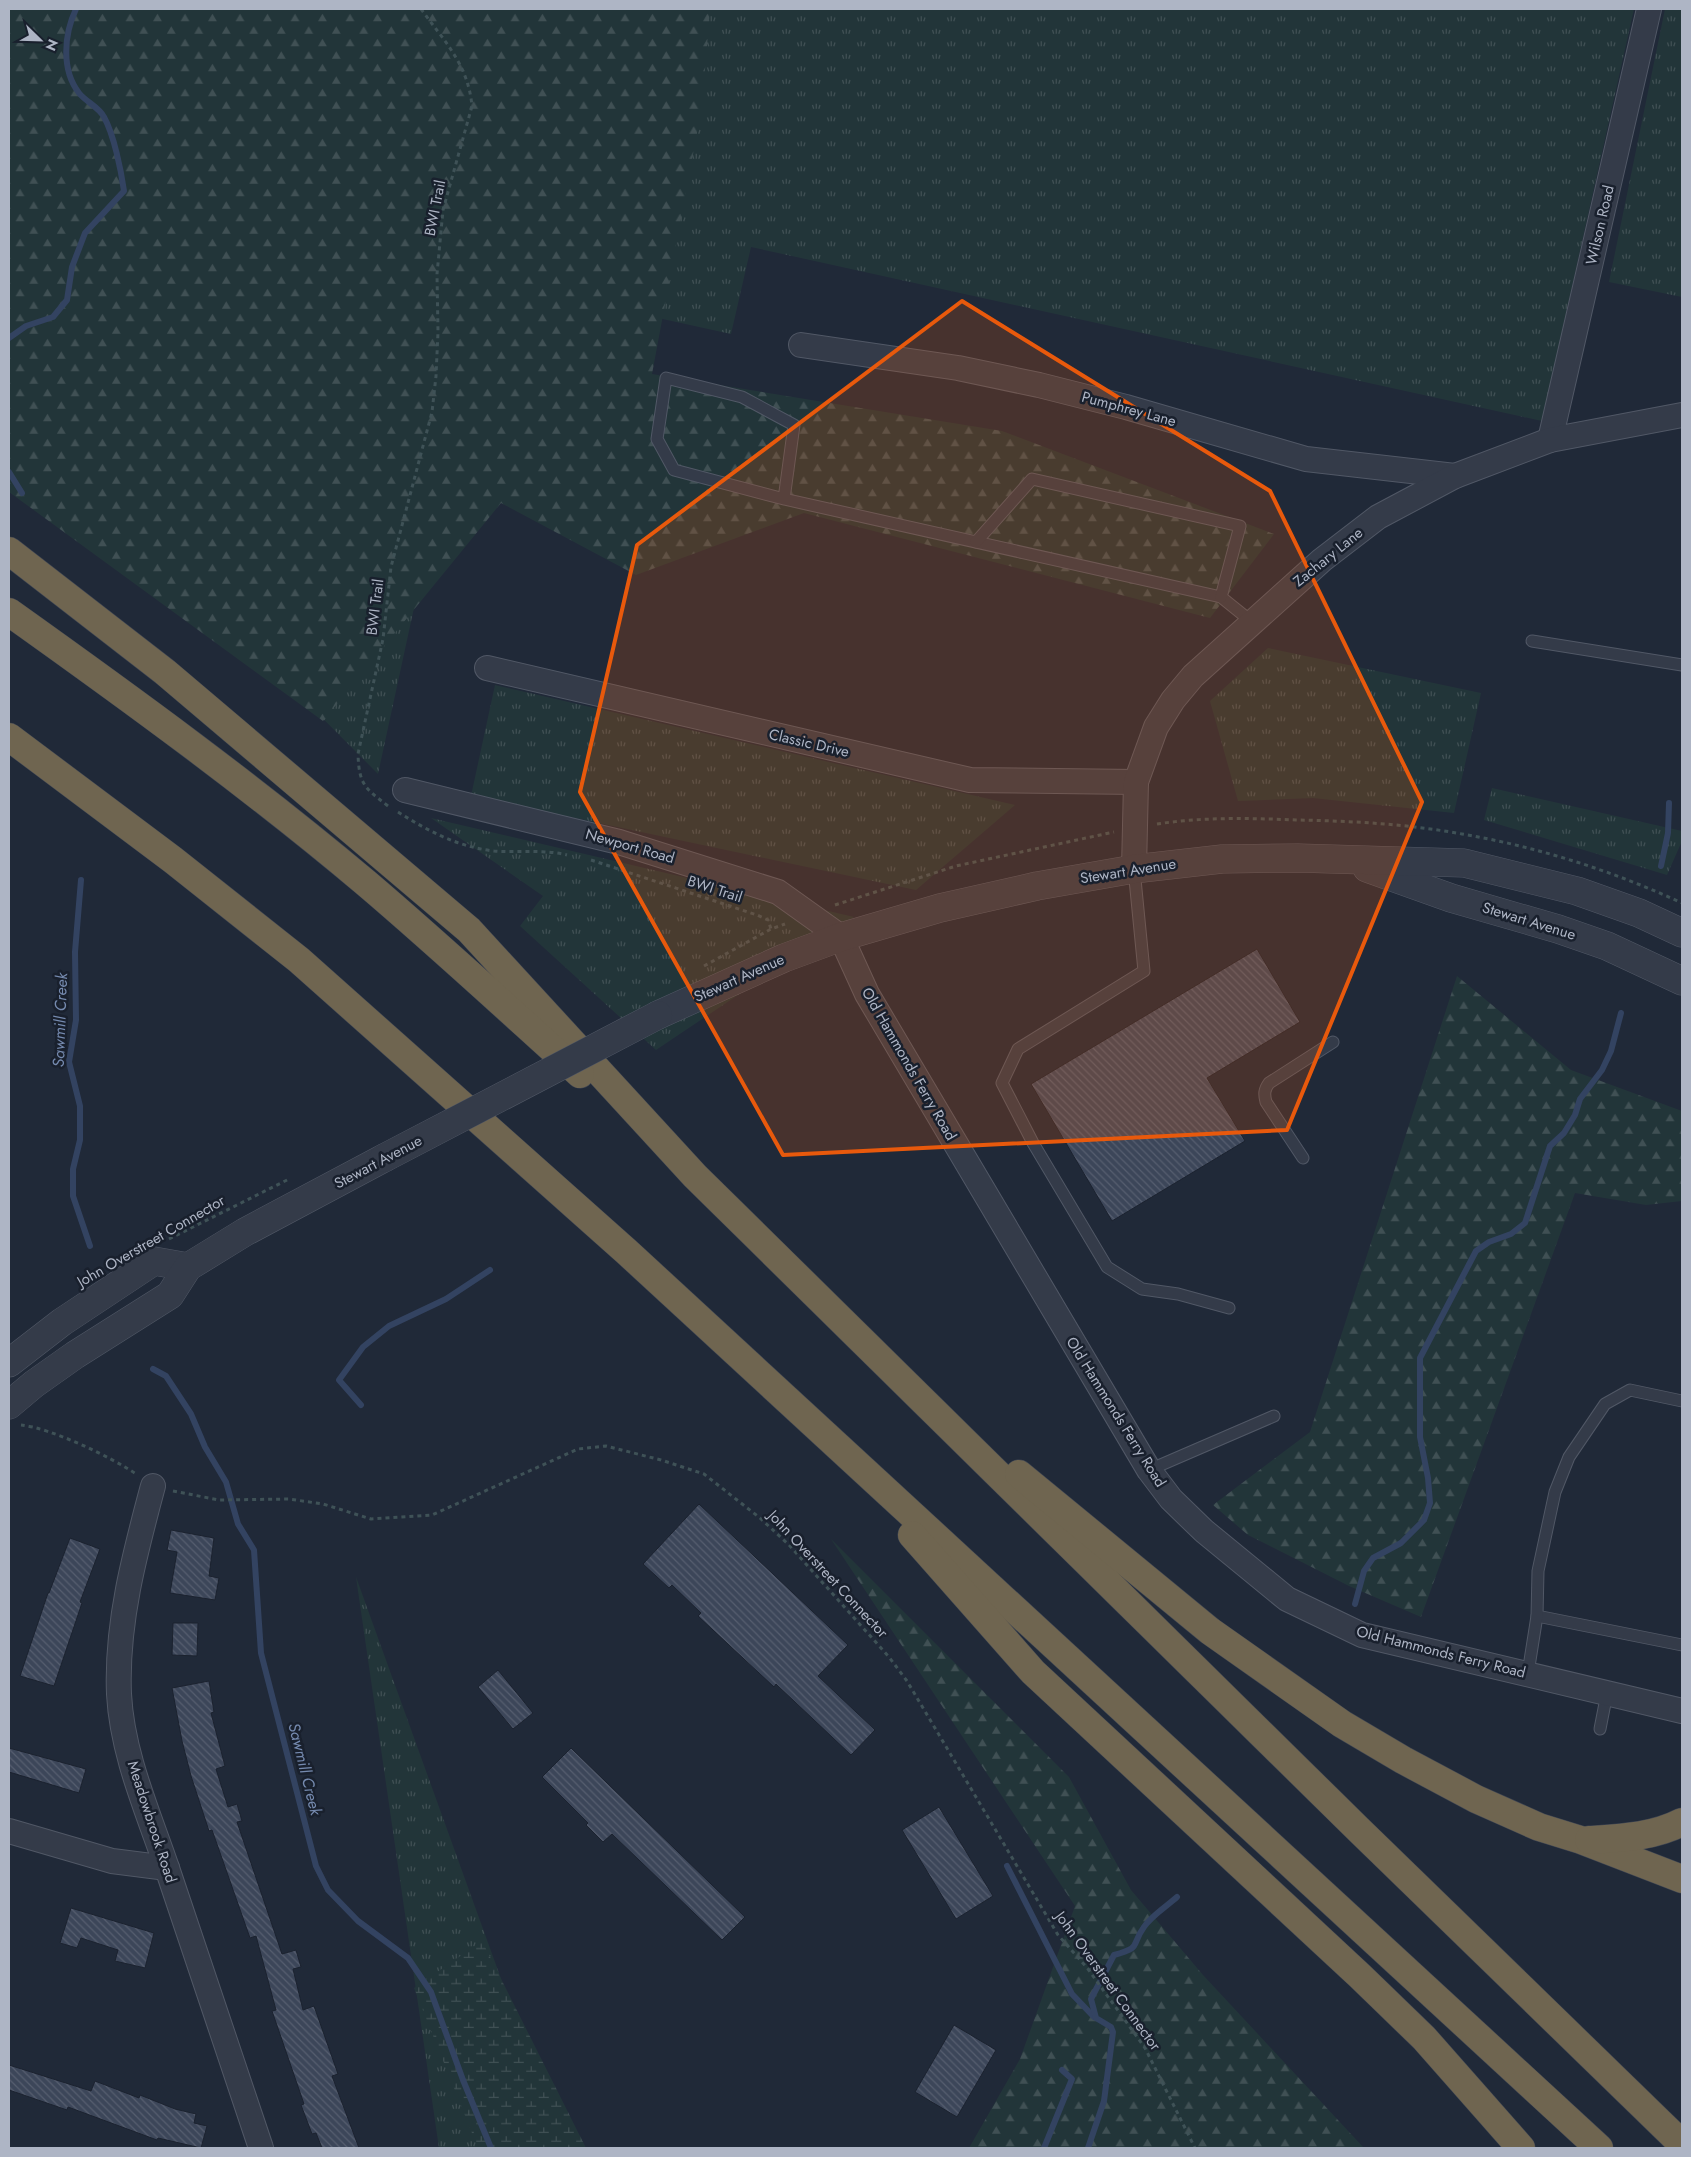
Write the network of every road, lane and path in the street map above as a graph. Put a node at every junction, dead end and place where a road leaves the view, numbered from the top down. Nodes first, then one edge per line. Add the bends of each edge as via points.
1 (421, 9) edge
2 (1649, 9) edge
3 (801, 345) dead end
4 (1682, 415) edge
5 (1550, 440) junction
6 (1455, 476) junction
7 (784, 499) junction
8 (976, 542) junction
9 (9, 551) edge
10 (1221, 597) junction
11 (9, 612) edge
12 (1252, 622) junction
13 (1532, 640) dead end
14 (1682, 665) edge
15 (488, 668) dead end
16 (9, 737) edge
17 (1136, 782) junction
18 (405, 790) dead end
19 (575, 856) dead end
20 (583, 858) dead end
21 (1344, 860) junction
22 (1134, 869) junction
23 (771, 929) dead end
24 (1682, 933) edge
25 (841, 937) junction
26 (1682, 981) edge
27 (1333, 1042) dead end
28 (1303, 1158) dead end
29 (296, 1176) dead end
30 (695, 1176) junction
31 (168, 1240) dead end
32 (188, 1267) junction
33 (1229, 1308) dead end
34 (883, 1362) junction
35 (9, 1363) edge
36 (1682, 1402) edge
37 (12, 1416) edge
38 (1274, 1416) dead end
39 (816, 1426) junction
40 (1150, 1470) junction
41 (153, 1486) junction
42 (1537, 1616) junction
43 (1682, 1645) edge
44 (1528, 1674) junction
45 (1607, 1693) junction
46 (1682, 1711) edge
47 (1600, 1729) dead end
48 (1682, 1822) edge
49 (9, 1831) edge
50 (1581, 1840) junction
51 (167, 1868) junction
52 (1682, 1879) edge
53 (1598, 2063) junction
54 (1682, 2136) edge
55 (1682, 2144) edge
56 (261, 2148) edge
57 (1195, 2148) edge
58 (1521, 2148) edge
59 (1599, 2148) edge

1 - 19 path, BWI Trail via 454,51 470,89 472,106 443,210 437,274 438,332 432,412 391,567 383,639 358,754 358,770 362,783 390,808 453,842 496,851
2 - 5 street, Wilson Road
3 - 6 street, Pumphrey Lane via 958,368 1039,385 1306,459
4 - 5 street, Zachary Lane
5 - 6 street, Zachary Lane
6 - 12 street, Zachary Lane via 1378,517 1322,560
7 - 7 lane via 674,470 657,439 666,378 742,397 794,425
7 - 8 lane
8 - 10 lane
8 - 10 lane via 1032,479 1041,481 1240,526
9 - 30 highway via 165,672 469,930
10 - 12 lane
11 - 30 highway via 148,711 366,883
12 - 17 street, Zachary Lane via 1193,676 1172,700 1145,752
13 - 14 lane
15 - 17 street, Classic Drive via 970,780
16 - 39 highway via 299,960 627,1252
17 - 22 street, Zachary Lane
18 - 25 street, Newport Road via 619,842 778,892
20 - 23 path, BWI Trail via 757,915 768,920
21 - 22 street, Stewart Avenue via 1222,859
21 - 24 street, Stewart Avenue via 1464,863 1577,891 1639,913
21 - 26 street, Stewart Avenue via 1451,898 1607,946
22 - 25 street, Stewart Avenue via 974,900
22 - 33 lane via 1144,971 1018,1049 1002,1083 1033,1143 1107,1267 1142,1288
25 - 32 street, Stewart Avenue, bridge via 784,958 658,1015 384,1158
25 - 40 street, Old Hammonds Ferry Road via 867,994
27 - 28 lane via 1265,1088 1266,1102
29 - 31 path, John Overstreet Connector
30 - 34 highway
32 - 35 street via 154,1261 62,1322
32 - 37 street, Stewart Avenue via 170,1295 34,1384
34 - 50 highway via 1210,1631 1342,1724 1476,1799 1539,1827
34 - 53 highway
36 - 42 lane via 1630,1390 1605,1404 1569,1457 1555,1492 1538,1571
37 - 41 path, John Overstreet Connector via 20,1425 53,1434 121,1463
38 - 40 lane
39 - 58 highway via 1033,1672 1417,2031
39 - 59 highway
40 - 44 street, Old Hammonds Ferry Road via 1171,1500 1287,1599 1362,1635
41 - 51 street, Meadowbrook Road via 128,1594 119,1665 119,1695 132,1761
41 - 57 path, John Overstreet Connector via 219,1500 289,1499 323,1504 371,1518 432,1515 578,1450 594,1446 618,1449 704,1474 789,1545 889,1657 929,1716 1058,1935 1088,1969 1145,2048
42 - 43 lane
42 - 44 lane
44 - 45 street, Old Hammonds Ferry Road
45 - 46 street, Old Hammonds Ferry Road
45 - 47 lane
48 - 50 highway via 1639,1836
49 - 51 street via 112,1861
50 - 52 highway
51 - 56 street, Meadowbrook Road
53 - 54 highway
53 - 55 highway

